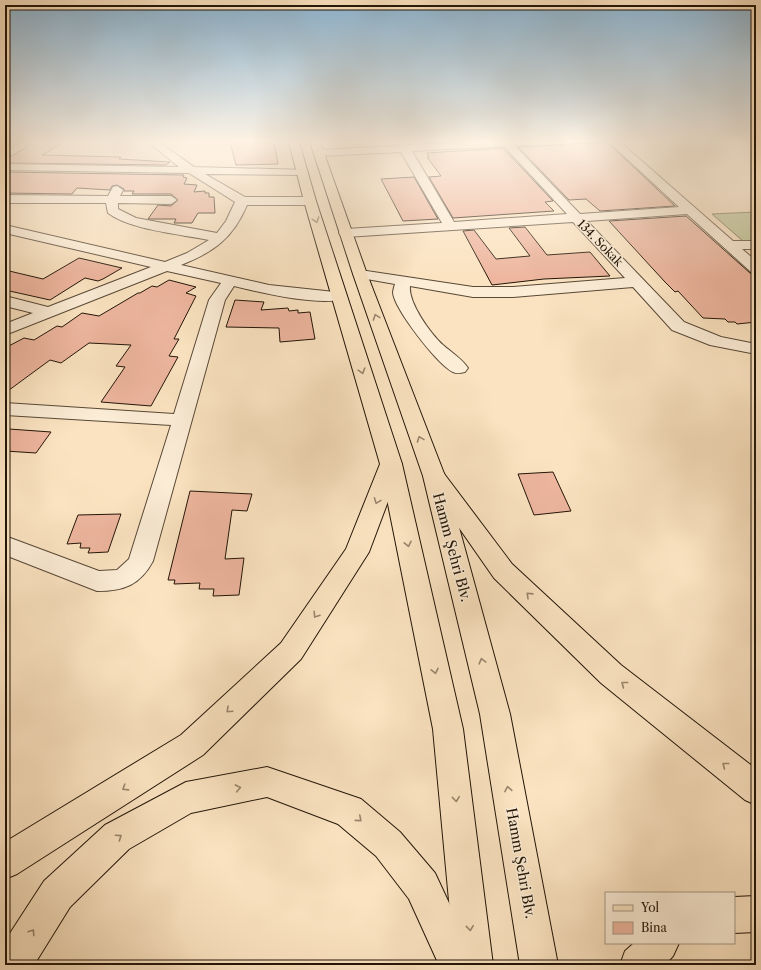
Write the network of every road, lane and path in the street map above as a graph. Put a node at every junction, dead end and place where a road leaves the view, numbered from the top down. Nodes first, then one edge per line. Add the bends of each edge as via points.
1 (119, 187) edge
2 (220, 187) edge
3 (306, 187) edge
4 (331, 187) edge
5 (428, 187) edge
6 (548, 187) edge
7 (665, 187) edge
8 (5, 199) edge
9 (112, 200) junction
10 (171, 200) dead end
11 (242, 201) junction
12 (310, 201) junction
13 (690, 210) junction
14 (576, 218) junction
15 (450, 226) junction
16 (5, 229) edge
17 (346, 233) junction
18 (220, 238) junction
19 (729, 245) junction
20 (756, 245) edge
21 (169, 267) junction
22 (756, 269) edge
23 (360, 274) junction
24 (402, 280) junction
25 (231, 282) junction
26 (636, 282) junction
27 (339, 296) junction
28 (5, 301) edge
29 (50, 313) junction
30 (5, 330) edge
31 (756, 349) edge
32 (458, 368) dead end
33 (5, 409) edge
34 (182, 420) junction
35 (391, 464) junction
36 (434, 476) junction
37 (5, 545) edge
38 (756, 789) edge
39 (5, 862) edge
40 (756, 914) edge
41 (735, 916) edge
42 (659, 944) edge
43 (12, 965) edge
44 (459, 965) edge
45 (474, 965) edge
46 (539, 965) edge
47 (639, 965) edge

1 - 9 street
2 - 11 street
3 - 12 main road
4 - 17 main road, Hamm Şehri Blv.
5 - 15 street
6 - 14 street, 134. Sokak
7 - 13 street
8 - 9 street
9 - 10 street
9 - 18 street via 112,210 120,216
11 - 12 street
11 - 18 street via 231,227
12 -> 27 main road
13 - 14 street
13 - 19 street
14 - 15 street
14 - 26 street, 134. Sokak
15 - 17 street
16 - 21 street
17 - 23 main road, Hamm Şehri Blv.
18 - 21 street
19 - 20 street
19 - 22 street
21 - 25 street
21 - 29 street
23 - 24 street
36 -> 23 main road, Hamm Şehri Blv.
24 - 26 street via 474,292 513,292
24 - 32 street via 401,294 412,316 435,348
25 - 27 street via 283,293
25 - 34 street via 217,300
26 - 31 street, 134. Sokak via 678,326 695,336
27 -> 35 main road
28 - 29 street
29 - 30 street
33 - 34 street
34 - 37 street via 141,561 130,574 116,580 97,581
35 -> 39 main road via 357,552 292,651 192,745
35 -> 45 main road via 448,729
38 -> 36 main road via 611,674 503,571
46 -> 36 main road, Hamm Şehri Blv. via 495,714
40 - 41 main road
42 - 47 main road
43 -> 44 main road via 57,894 117,837 186,798 267,782 349,810 388,844 422,886

